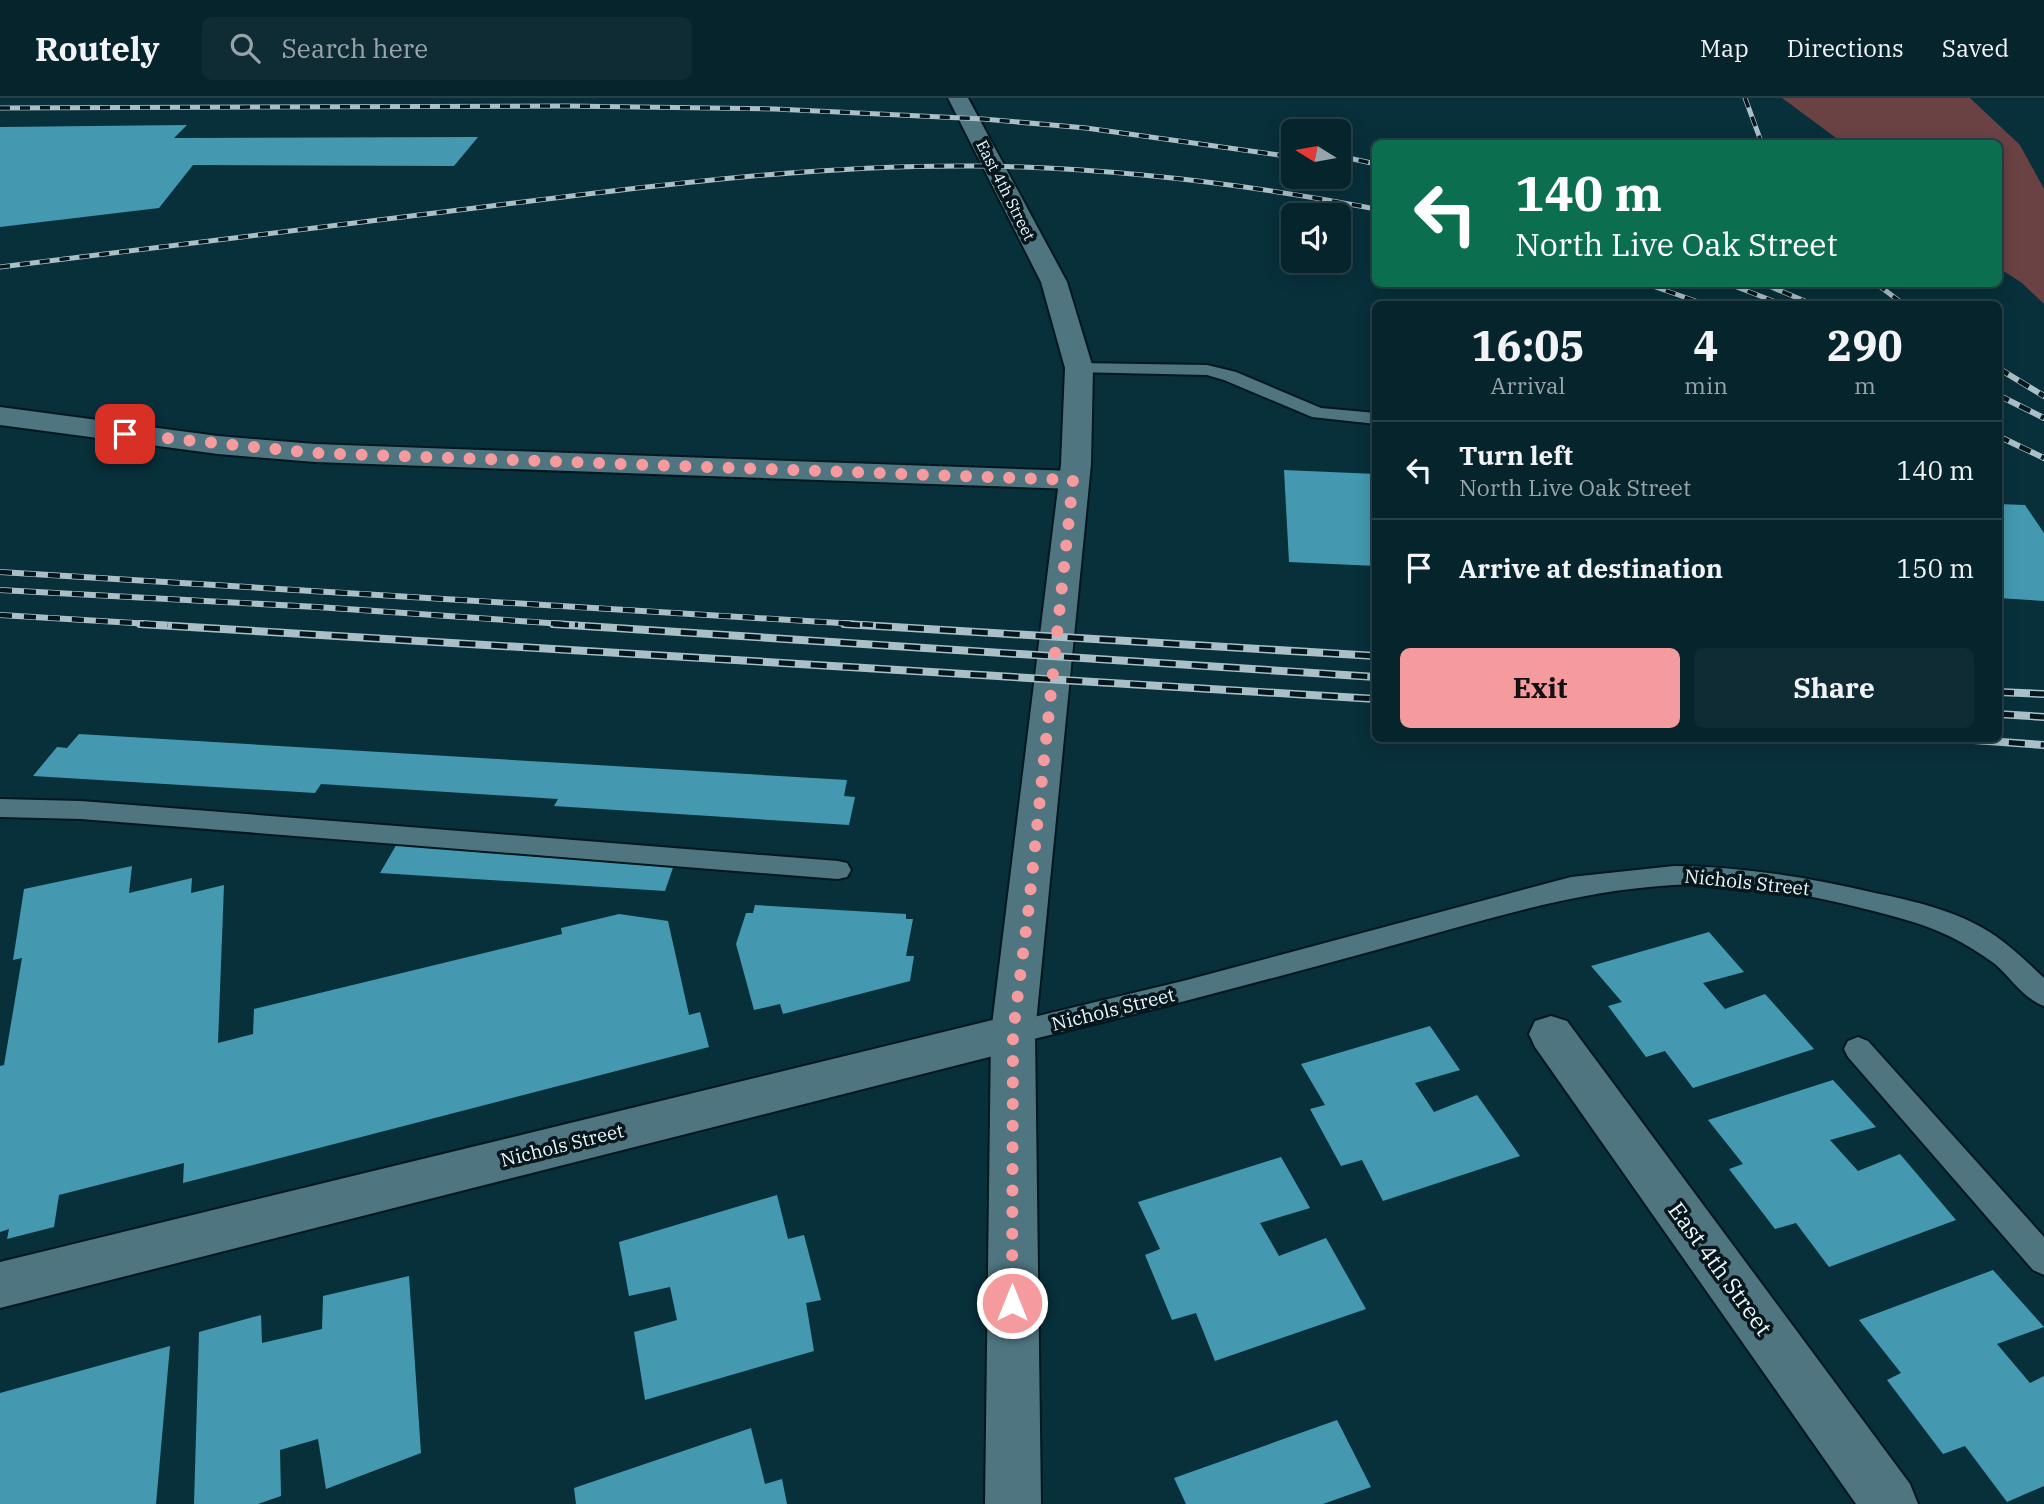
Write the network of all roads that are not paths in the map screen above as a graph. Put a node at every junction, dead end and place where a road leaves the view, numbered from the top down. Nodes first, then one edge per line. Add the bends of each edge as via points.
1 (958, 98) edge
2 (1079, 368) junction
3 (0, 415) edge
4 (1372, 419) edge
5 (1073, 480) junction
6 (0, 808) edge
7 (838, 870) dead end
8 (2044, 995) edge
9 (1013, 1033) junction
10 (1551, 1034) dead end
11 (1858, 1049) dead end
12 (2044, 1260) edge
13 (0, 1285) edge
14 (1013, 1504) edge
15 (1890, 1504) edge

1 - 2 street, East 4th Street via 1054,282
2 - 4 lane via 1207,370 1318,413
2 - 5 street, East 4th Street
3 - 5 street via 218,445 315,453
5 - 9 street, East 4th Street
6 - 7 lane via 81,810
8 - 9 lane, Nichols Street via 1979,939 1908,910 1808,887 1727,876 1674,875 1571,887
9 - 13 street, Nichols Street
9 - 14 street, East 4th Street
10 - 15 street, East 4th Street
11 - 12 lane

